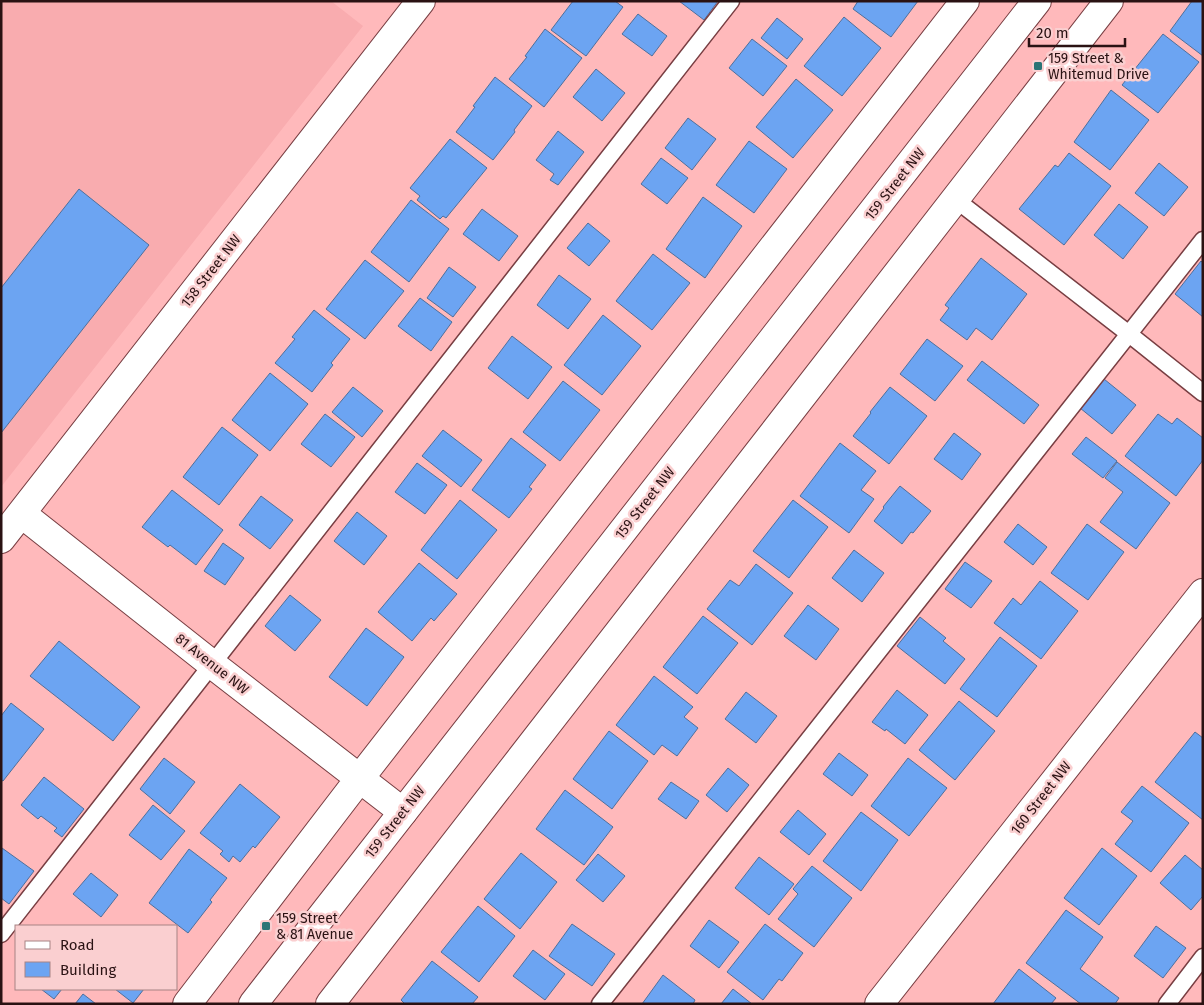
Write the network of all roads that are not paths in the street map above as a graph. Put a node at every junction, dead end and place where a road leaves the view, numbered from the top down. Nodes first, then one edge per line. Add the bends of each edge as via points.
1 (421, 1) edge
2 (731, 1) edge
3 (965, 1) edge
4 (1037, 1) edge
5 (1109, 1) edge
6 (955, 199) junction
7 (1203, 240) edge
8 (1129, 334) junction
9 (1203, 393) edge
10 (22, 514) junction
11 (1, 539) edge
12 (1203, 593) edge
13 (213, 665) junction
14 (360, 778) junction
15 (403, 812) junction
16 (1, 934) edge
17 (1203, 957) edge
18 (187, 1004) edge
19 (253, 1004) edge
20 (330, 1004) edge
21 (600, 1004) edge
22 (879, 1004) edge
23 (1167, 1004) edge

1 - 10 street, 158 Street NW
2 - 13 lane
3 - 14 street
4 - 15 street, 159 Street NW
5 - 6 street
6 - 8 lane
6 - 20 street
7 - 8 lane
8 - 9 lane
8 - 21 lane
10 - 11 street, 158 Street NW
10 - 13 street, 81 Avenue NW
12 - 22 street, 160 Street NW
13 - 14 street, 81 Avenue NW
13 - 16 lane
14 - 15 street, 81 Avenue NW
14 - 18 street
15 - 19 street, 159 Street NW
17 - 23 lane

